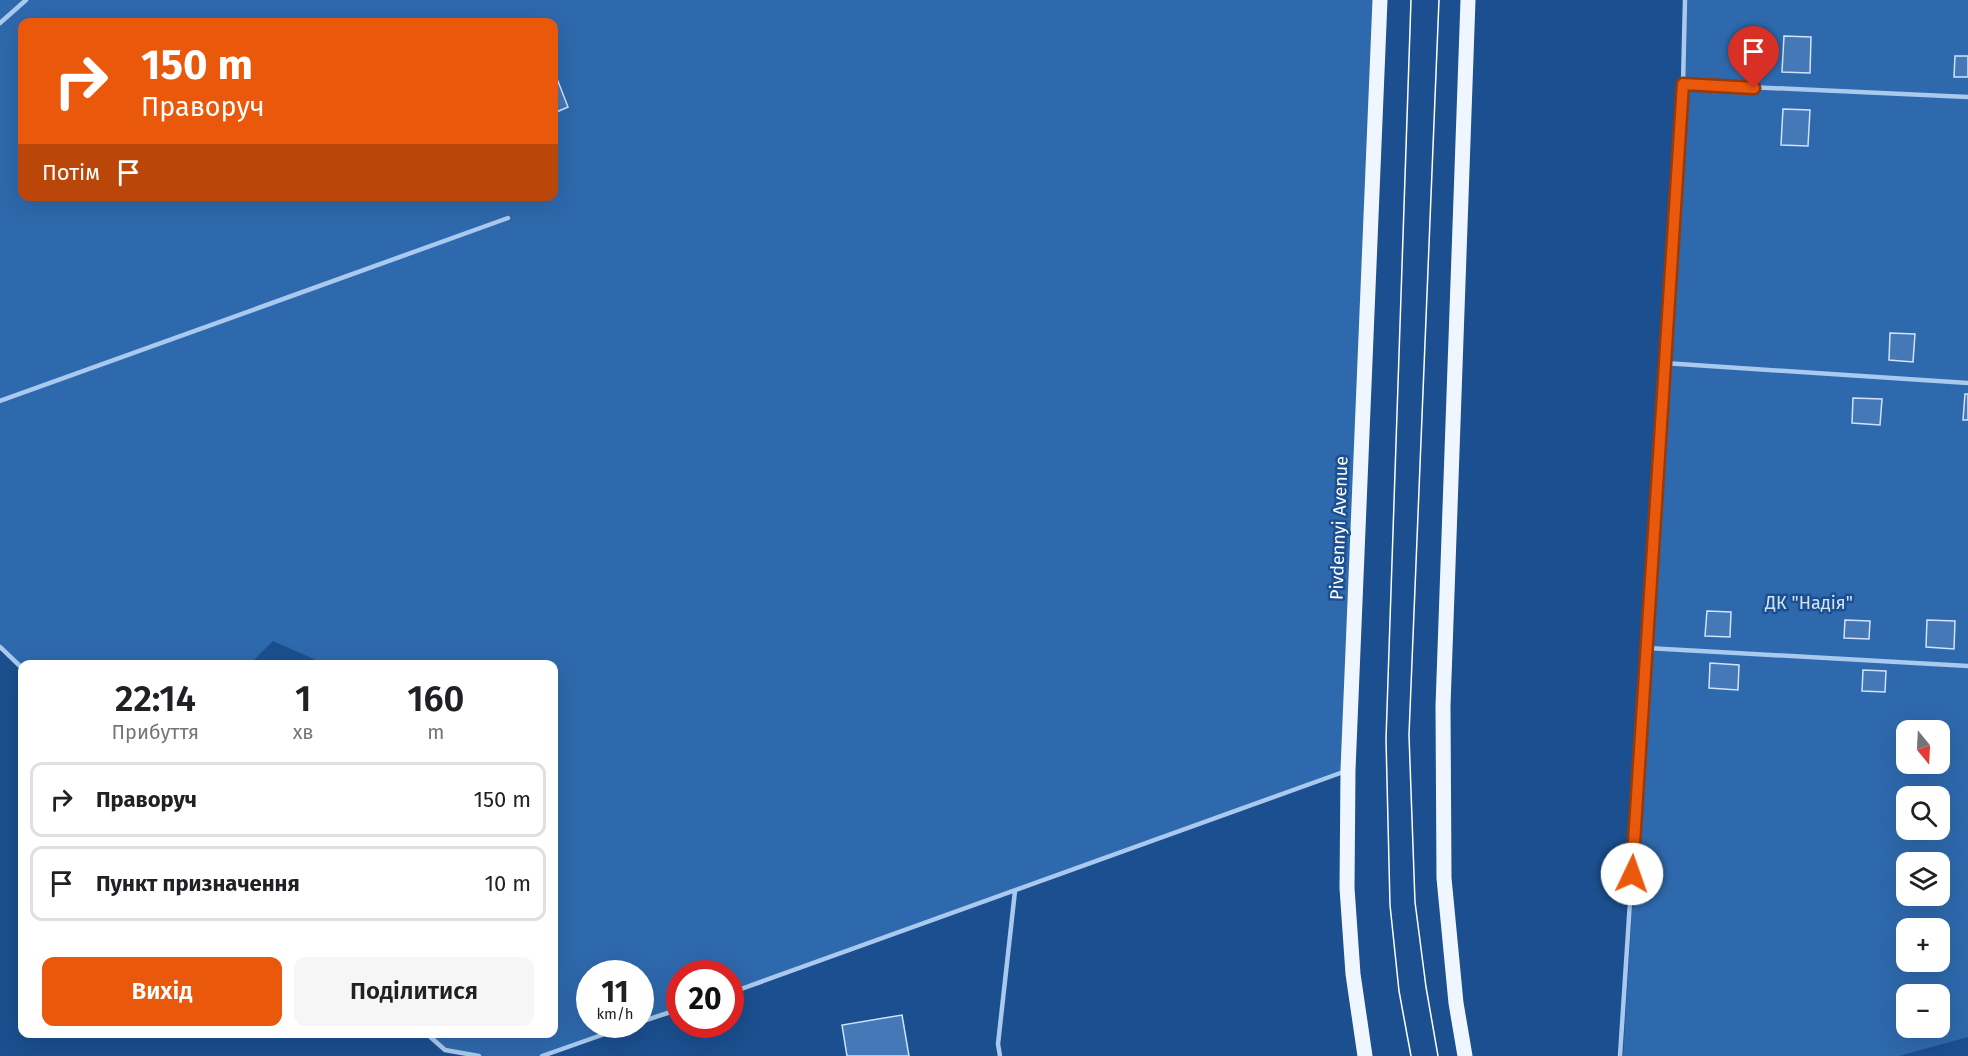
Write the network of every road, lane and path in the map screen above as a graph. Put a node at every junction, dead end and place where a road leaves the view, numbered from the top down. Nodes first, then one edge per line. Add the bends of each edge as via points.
1 (26, 0) edge
2 (1380, 0) edge
3 (1468, 0) edge
4 (1685, 0) edge
5 (0, 23) edge
6 (1683, 84) junction
7 (1968, 97) edge
8 (508, 218) dead end
9 (1664, 363) junction
10 (1968, 382) edge
11 (0, 401) edge
12 (0, 647) edge
13 (1647, 648) junction
14 (18, 664) edge
15 (1968, 666) edge
16 (1348, 770) junction
17 (1015, 891) junction
18 (744, 988) edge
19 (432, 1038) edge
20 (593, 1038) edge
21 (479, 1056) edge
22 (542, 1056) edge
23 (1000, 1056) edge
24 (1365, 1056) edge
25 (1465, 1056) edge
26 (1620, 1056) edge

1 - 5 lane
2 - 16 main road, Pivdennyi Avenue
3 - 25 main road via 1443,706 1444,878
4 - 6 lane
6 - 7 lane
6 - 9 lane
8 - 11 lane
9 - 10 lane
9 - 13 lane
12 - 14 lane
13 - 15 lane
13 - 26 lane
16 - 17 lane
16 - 24 main road, Pivdennyi Avenue via 1347,888 1353,974
17 - 18 lane
17 - 23 lane via 998,1044
19 - 21 lane via 445,1050
20 - 22 lane

